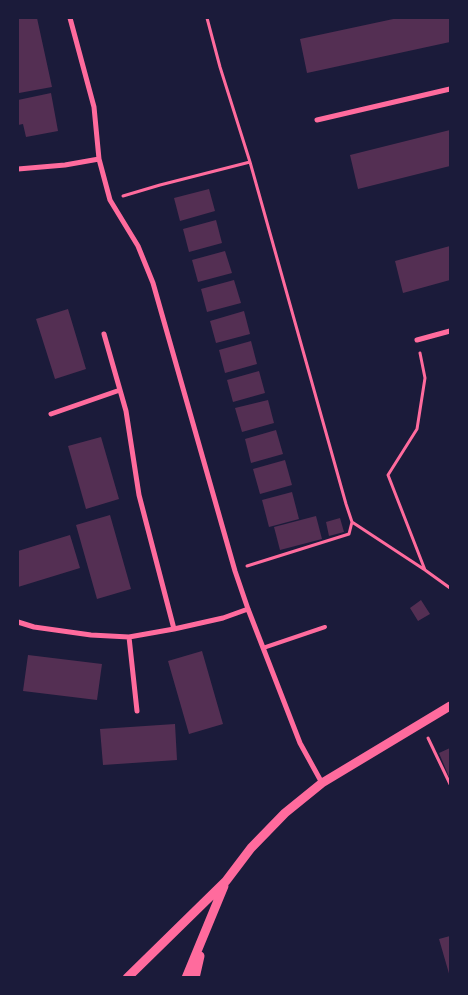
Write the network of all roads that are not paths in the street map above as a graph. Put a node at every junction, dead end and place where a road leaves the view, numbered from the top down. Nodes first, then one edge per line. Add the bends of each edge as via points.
1 (70, 18) edge
2 (450, 89) edge
3 (317, 120) dead end
4 (99, 158) junction
5 (18, 169) edge
6 (450, 331) edge
7 (104, 334) dead end
8 (417, 340) road end
9 (120, 390) junction
10 (51, 414) dead end
11 (248, 610) junction
12 (18, 622) edge
13 (325, 627) dead end
14 (174, 629) junction
15 (128, 637) junction
16 (263, 648) junction
17 (450, 706) edge
18 (137, 711) dead end
19 (322, 782) junction
20 (226, 881) junction
21 (205, 931) junction
22 (127, 978) edge
23 (186, 978) edge
24 (195, 978) edge

1 - 4 street via 94,107
2 - 3 street
4 - 5 street
4 - 11 street via 110,200 138,246 153,284
6 - 8 street
7 - 9 street
9 - 10 street
9 - 14 street via 139,495
11 - 14 street
11 - 16 street
12 - 15 street via 92,635
13 - 16 lane
14 - 15 street
15 - 18 street
16 - 19 street via 300,743
17 - 19 street
19 - 20 street via 251,848
20 - 21 street
20 - 22 street
21 - 23 street
21 - 24 street

